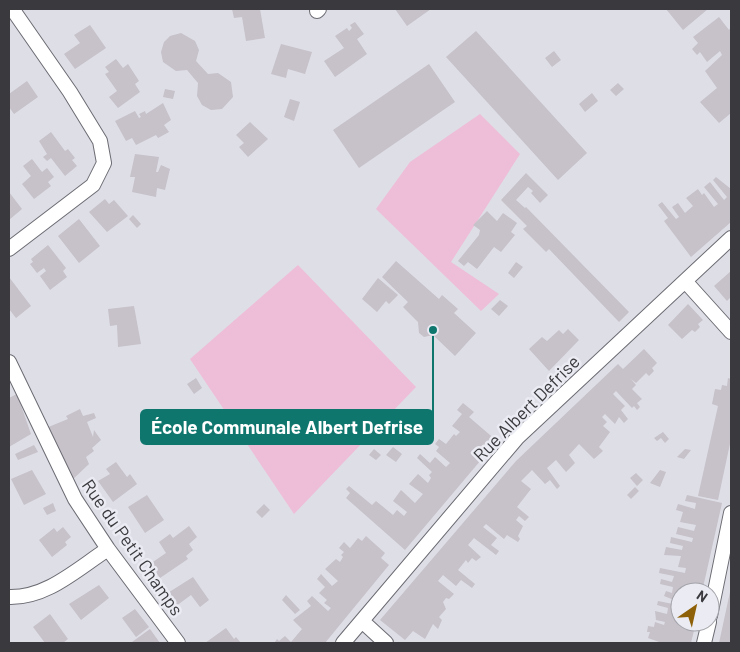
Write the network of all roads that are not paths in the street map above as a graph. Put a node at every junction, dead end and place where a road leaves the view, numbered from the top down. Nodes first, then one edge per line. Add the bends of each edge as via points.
1 (14, 9) edge
2 (731, 238) edge
3 (9, 249) edge
4 (685, 281) junction
5 (731, 332) edge
6 (9, 362) edge
7 (731, 513) edge
8 (108, 549) junction
9 (717, 582) edge
10 (9, 597) edge
11 (362, 621) junction
12 (178, 643) edge
13 (343, 643) edge
14 (386, 643) edge

1 - 3 street via 100,141 104,163 93,185
2 - 4 street, Rue Albert Defrise
4 - 5 street
4 - 11 street, Rue Albert Defrise via 517,438
6 - 8 street, Rue du Petit Champs via 74,499
7 - 9 street
8 - 10 street via 45,591
8 - 12 street, Rue du Petit Champs
11 - 13 street, Rue Albert Defrise
11 - 14 street

